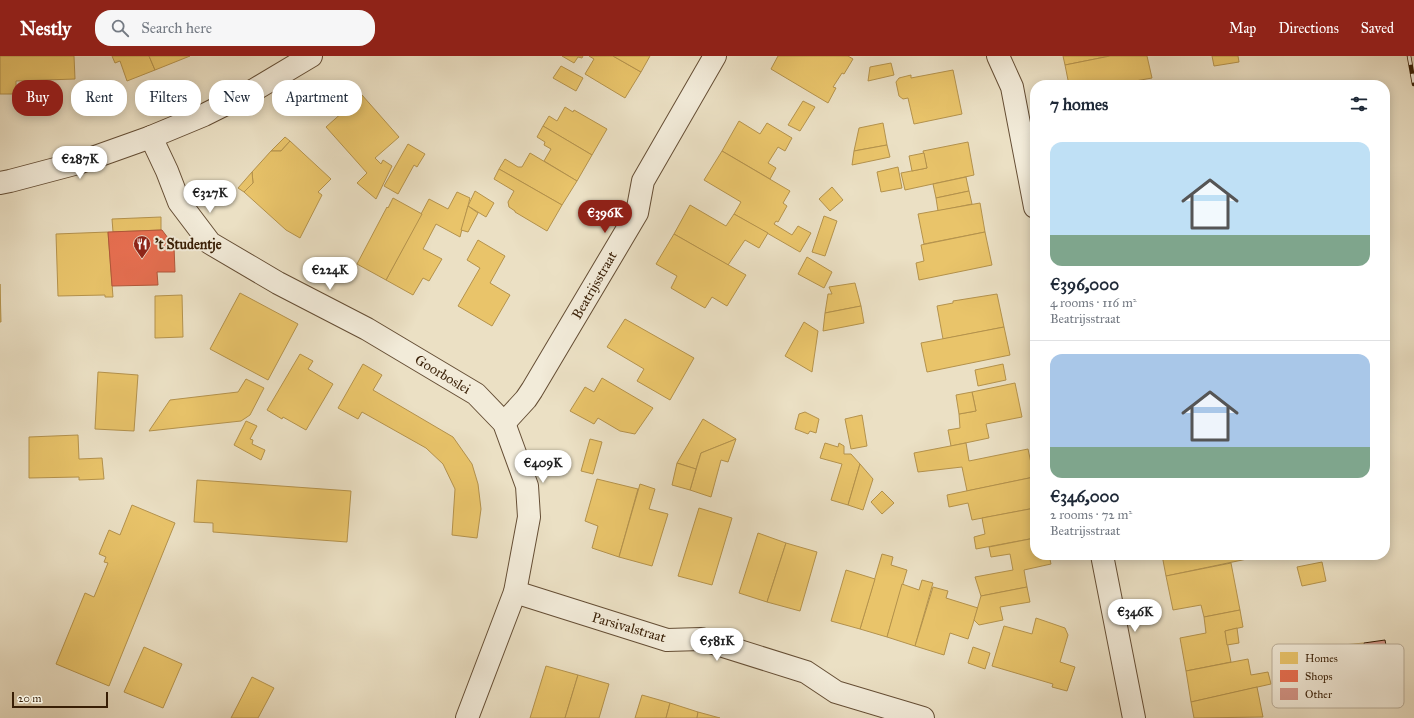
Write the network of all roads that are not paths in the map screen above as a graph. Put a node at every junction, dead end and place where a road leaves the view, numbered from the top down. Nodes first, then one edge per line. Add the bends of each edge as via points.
1 (311, 56) edge
2 (715, 56) edge
3 (998, 56) edge
4 (151, 137) junction
5 (1030, 180) edge
6 (0, 183) edge
7 (504, 423) junction
8 (1103, 560) edge
9 (515, 592) junction
10 (467, 718) edge
11 (923, 718) edge
12 (1134, 718) edge

1 - 4 street via 254,90
2 - 7 street, Beatrijsstraat via 643,181 637,213 532,390
3 - 5 street via 1012,86
4 - 6 street via 78,162
4 - 7 street, Goorboslei via 179,202 210,243 278,283 367,329 476,394
7 - 9 street, Goorboslei via 526,486 530,517
8 - 12 street
9 - 10 street, Goorboslei
9 - 11 street, Parsivalstraat via 667,640 708,641 806,672 836,692

